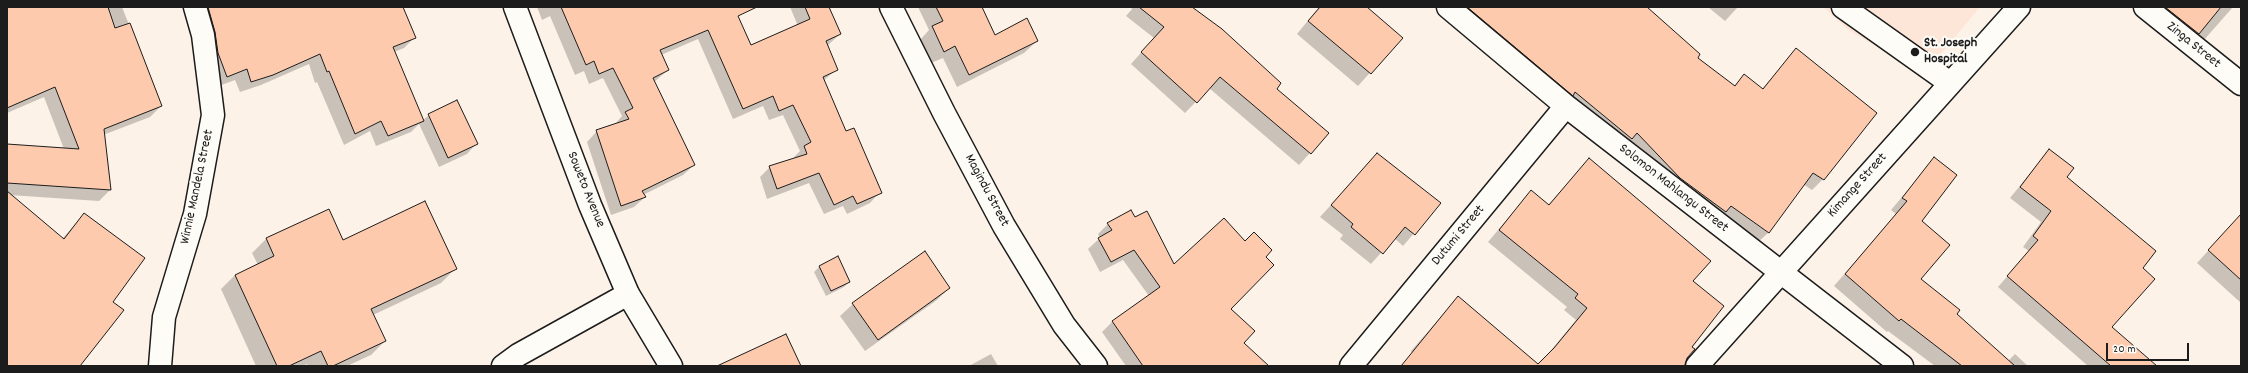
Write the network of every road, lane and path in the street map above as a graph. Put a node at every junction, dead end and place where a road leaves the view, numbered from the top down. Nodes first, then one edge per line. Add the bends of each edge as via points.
1 (195, 7) edge
2 (515, 7) edge
3 (891, 7) edge
4 (1448, 7) edge
5 (1843, 7) edge
6 (2019, 7) edge
7 (2145, 7) edge
8 (1950, 83) junction
9 (2241, 84) edge
10 (1566, 106) junction
11 (1780, 274) junction
12 (628, 294) junction
13 (158, 365) edge
14 (503, 366) edge
15 (671, 366) edge
16 (1096, 366) edge
17 (1351, 366) edge
18 (1698, 366) edge
19 (1902, 366) edge

1 - 13 street, Winnie Mandela Street via 203,35 213,115 195,214 164,317
2 - 12 street, Soweto Avenue via 590,205
3 - 16 street, Magindu Street via 1004,226 1064,325
4 - 10 street, Solomon Mahlangu Street
5 - 8 street
6 - 8 street, Kimange Street
7 - 9 street, Zinga Street
8 - 11 street, Kimange Street
10 - 11 street, Solomon Mahlangu Street
10 - 17 street, Dutumi Street
11 - 18 street, Kimange Street
11 - 19 street, Solomon Mahlangu Street
12 - 14 street via 518,355
12 - 15 street, Soweto Avenue

